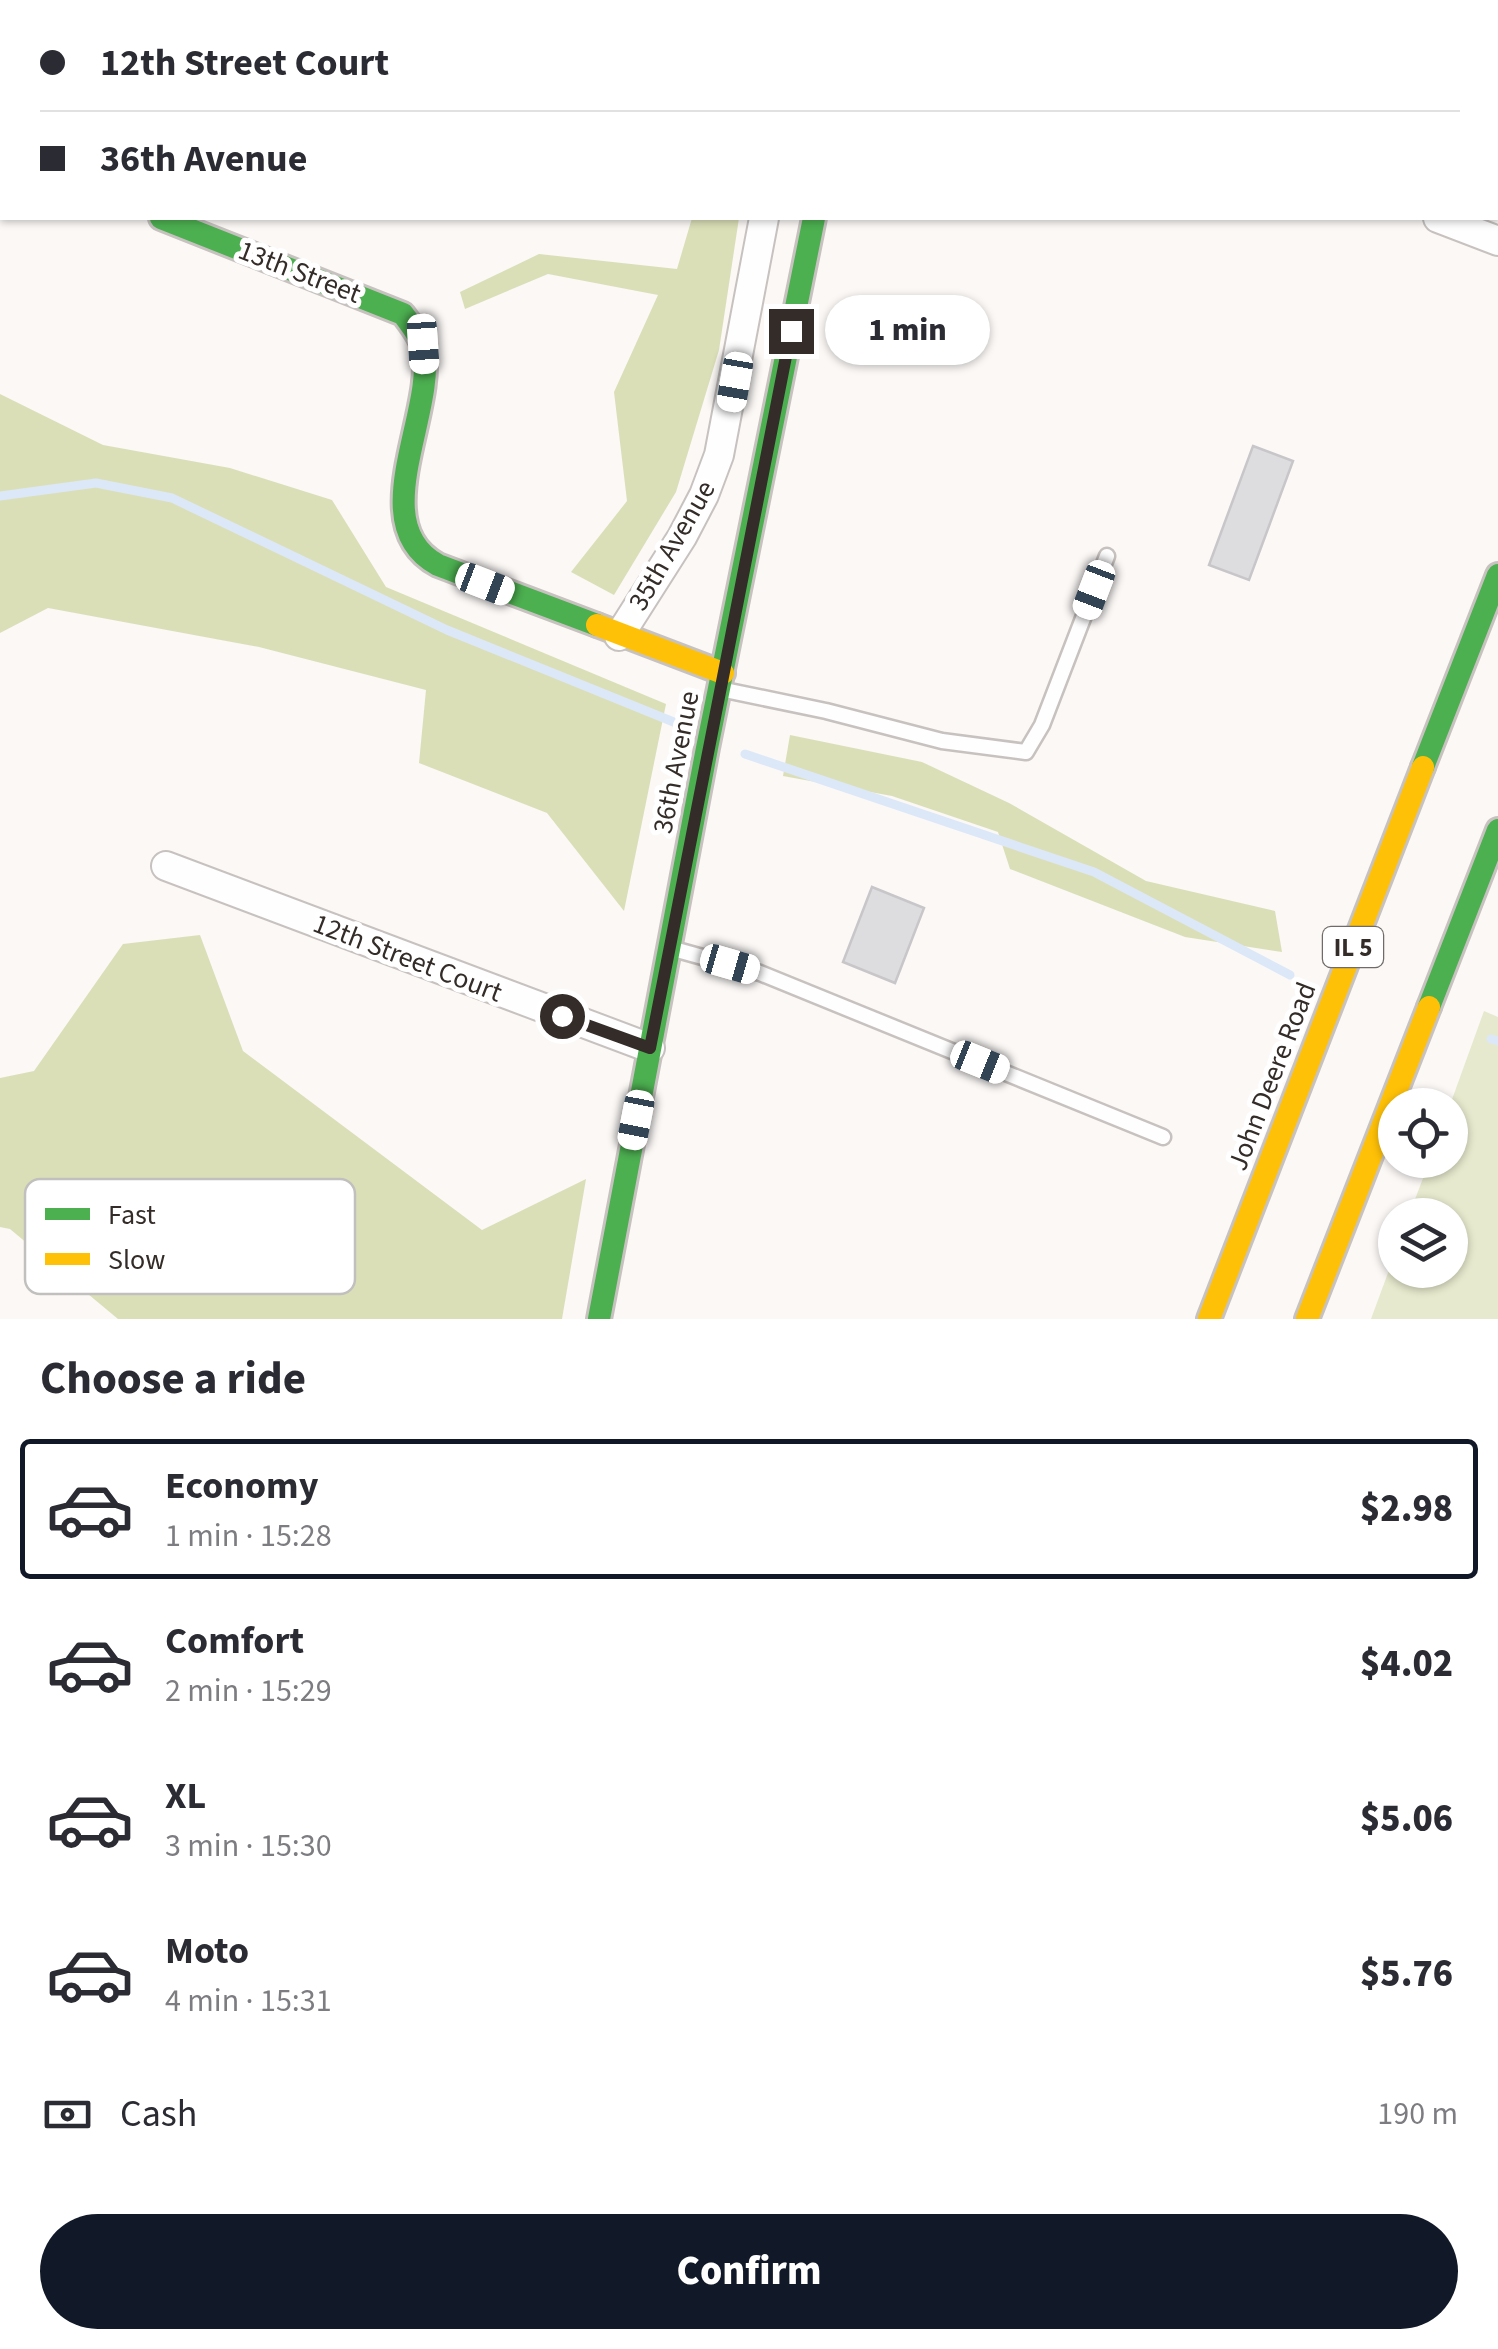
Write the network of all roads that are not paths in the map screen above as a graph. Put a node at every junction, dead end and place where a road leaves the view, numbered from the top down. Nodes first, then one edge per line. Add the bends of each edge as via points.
1 (166, 220) edge
2 (764, 220) edge
3 (814, 220) edge
4 (1443, 220) edge
5 (1498, 240) edge
6 (1107, 556) dead end
7 (1498, 575) edge
8 (619, 636) junction
9 (722, 681) junction
10 (1498, 830) edge
11 (166, 866) dead end
12 (670, 948) junction
13 (650, 1048) junction
14 (1163, 1137) dead end
15 (599, 1319) edge
16 (1209, 1319) edge
17 (1306, 1319) edge

1 - 8 main road, 13th Street via 403,314 423,344 424,366 404,523 425,557
2 - 8 street, 35th Avenue via 719,455 682,537
3 - 9 main road, 36th Avenue
4 - 5 street
6 - 9 lane via 1026,752 942,741
7 - 16 main road, John Deere Road / IL 5
8 - 9 main road, 13th Street
9 - 12 main road, 36th Avenue
10 - 17 main road
11 - 13 street, 12th Street Court
12 - 13 main road, 36th Avenue
12 - 14 lane via 760,973
13 - 15 main road, 36th Avenue

